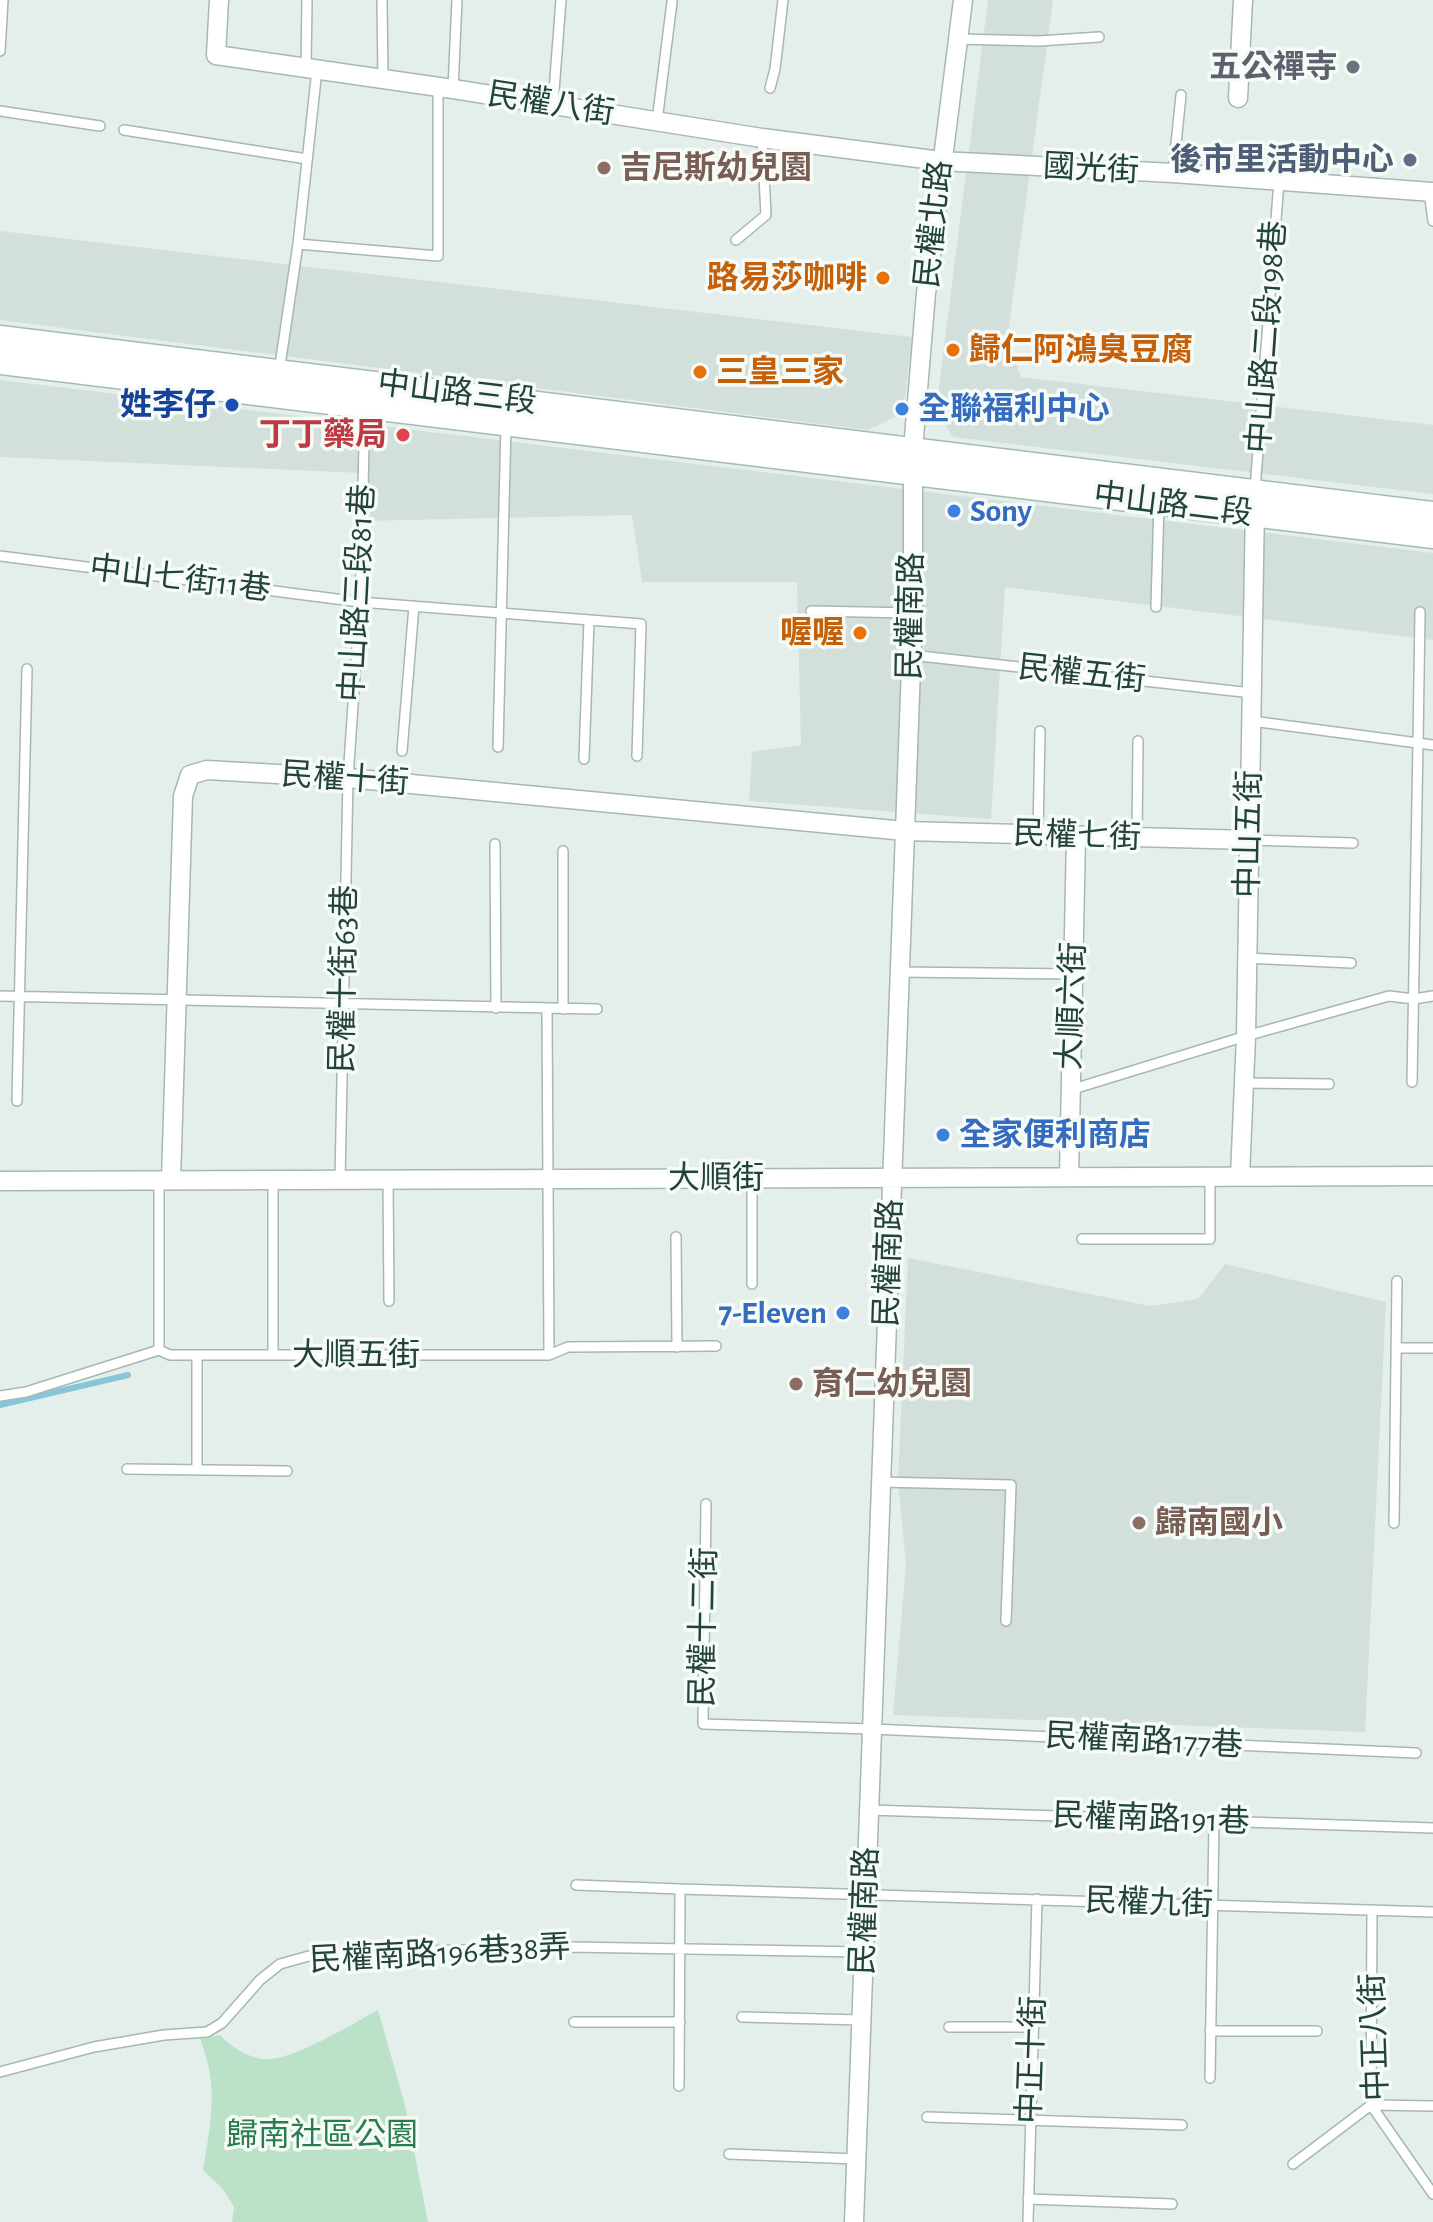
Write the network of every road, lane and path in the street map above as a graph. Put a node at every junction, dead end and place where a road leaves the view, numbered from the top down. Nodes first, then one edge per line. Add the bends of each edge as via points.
1 (3, 0) edge
2 (219, 0) edge
3 (307, 0) edge
4 (382, 0) edge
5 (457, 0) edge
6 (561, 0) edge
7 (783, 0) edge
8 (963, 0) edge
9 (1243, 0) edge
10 (672, 2) dead end
11 (1099, 37) dead end
12 (958, 39) junction
13 (0, 51) edge
14 (312, 69) junction
15 (383, 79) junction
16 (446, 88) junction
17 (770, 88) dead end
18 (1181, 95) dead end
19 (1238, 98) dead end
20 (553, 104) junction
21 (0, 111) edge
22 (657, 121) junction
23 (100, 126) dead end
24 (124, 130) dead end
25 (762, 138) junction
26 (307, 159) junction
27 (941, 161) junction
28 (1173, 173) junction
29 (1279, 181) junction
30 (1431, 192) edge
31 (1433, 221) edge
32 (736, 240) dead end
33 (298, 244) junction
34 (0, 338) edge
35 (0, 362) edge
36 (279, 372) junction
37 (365, 408) junction
38 (506, 425) junction
39 (913, 449) junction
40 (913, 473) junction
41 (1159, 503) junction
42 (1255, 503) junction
43 (1433, 514) edge
44 (1433, 536) edge
45 (0, 556) edge
46 (360, 602) junction
47 (414, 606) junction
48 (1156, 607) dead end
49 (811, 611) dead end
50 (1420, 612) dead end
51 (503, 613) junction
52 (913, 613) junction
53 (589, 620) junction
54 (911, 655) junction
55 (27, 669) dead end
56 (1252, 693) junction
57 (1252, 721) junction
58 (1040, 731) dead end
59 (1138, 741) dead end
60 (1418, 743) junction
61 (1433, 745) edge
62 (498, 747) dead end
63 (402, 751) dead end
64 (637, 756) dead end
65 (584, 759) dead end
66 (348, 778) junction
67 (905, 831) junction
68 (1038, 834) junction
69 (1076, 836) junction
70 (1137, 837) junction
71 (1249, 840) junction
72 (1353, 843) dead end
73 (495, 844) dead end
74 (563, 851) dead end
75 (1246, 958) junction
76 (1351, 963) dead end
77 (899, 972) junction
78 (1073, 974) junction
79 (0, 996) edge
80 (17, 996) junction
81 (1433, 996) edge
82 (1414, 999) junction
83 (176, 1000) junction
84 (343, 1004) junction
85 (496, 1008) junction
86 (547, 1009) junction
87 (563, 1009) junction
88 (597, 1009) dead end
89 (1246, 1036) junction
90 (1412, 1082) dead end
91 (1243, 1083) junction
92 (1329, 1084) dead end
93 (1069, 1090) junction
94 (17, 1101) dead end
95 (1210, 1176) junction
96 (1240, 1176) junction
97 (1433, 1176) edge
98 (1069, 1177) junction
99 (752, 1178) junction
100 (892, 1178) junction
101 (548, 1179) junction
102 (165, 1180) junction
103 (273, 1180) junction
104 (340, 1180) junction
105 (388, 1180) junction
106 (0, 1181) edge
107 (676, 1237) dead end
108 (1082, 1239) dead end
109 (1397, 1281) dead end
110 (752, 1284) dead end
111 (389, 1301) dead end
112 (716, 1346) dead end
113 (677, 1347) junction
114 (1396, 1348) junction
115 (1433, 1348) edge
116 (159, 1350) junction
117 (197, 1355) junction
118 (273, 1355) junction
119 (549, 1355) junction
120 (0, 1396) edge
121 (127, 1469) dead end
122 (197, 1470) junction
123 (287, 1471) dead end
124 (881, 1482) junction
125 (706, 1504) dead end
126 (1394, 1523) dead end
127 (1006, 1621) dead end
128 (872, 1729) junction
129 (1416, 1753) dead end
130 (869, 1810) junction
131 (1214, 1821) junction
132 (1433, 1828) edge
133 (576, 1885) dead end
134 (680, 1889) junction
135 (866, 1893) junction
136 (1037, 1899) junction
137 (1213, 1905) junction
138 (1372, 1910) junction
139 (1433, 1912) edge
140 (681, 1950) junction
141 (863, 1952) junction
142 (742, 2017) dead end
143 (861, 2020) junction
144 (574, 2022) dead end
145 (680, 2022) junction
146 (949, 2027) dead end
147 (1033, 2027) junction
148 (1210, 2031) junction
149 (1317, 2031) dead end
150 (0, 2072) edge
151 (1210, 2078) dead end
152 (679, 2086) dead end
153 (1371, 2105) junction
154 (1433, 2106) edge
155 (927, 2117) dead end
156 (1031, 2118) junction
157 (1182, 2125) dead end
158 (729, 2154) dead end
159 (856, 2159) junction
160 (1293, 2164) dead end
161 (1433, 2194) edge
162 (1028, 2199) junction
163 (1172, 2204) dead end
164 (854, 2222) edge
165 (1028, 2222) edge

1 - 13 lane
2 - 14 street, 民權八街 via 216,55
3 - 14 lane
4 - 15 lane
5 - 16 lane
6 - 20 lane
7 - 17 lane
8 - 12 street, 民權北路
9 - 19 street
10 - 22 lane
11 - 12 lane
12 - 27 street, 民權北路
14 - 15 street, 民權八街
14 - 26 lane
15 - 16 street, 民權八街
16 - 20 street, 民權八街
16 - 33 lane via 438,256
18 - 28 lane
20 - 22 street, 民權八街
21 - 23 lane
22 - 25 street, 民權八街
24 - 26 lane
25 - 27 street, 民權八街
25 - 32 lane via 766,215
26 - 33 lane
27 - 28 street, 國光街
27 - 39 street, 民權北路
28 - 29 street, 國光街
29 - 30 street, 國光街
29 - 42 lane, 中山路二段198巷
30 - 31 lane
33 - 36 lane
34 - 36 main road, 中山路三段
35 - 37 main road, 中山路三段
36 - 39 main road, 中山路三段
37 - 38 main road, 中山路三段
37 - 46 lane, 中山路三段81巷
38 - 40 main road, 中山路三段
38 - 51 lane
39 - 40 street, 民權南路
39 - 42 main road, 中山路二段
40 - 41 main road, 中山路二段
40 - 52 street, 民權南路
41 - 42 main road, 中山路二段
41 - 48 lane
42 - 43 main road, 中山路二段
42 - 44 main road, 中山路二段
42 - 56 street, 中山五街
45 - 46 lane, 中山七街11巷
46 - 47 lane, 中山七街11巷
46 - 66 lane, 中山路三段81巷
47 - 51 lane, 中山七街11巷
47 - 63 lane
49 - 52 lane
50 - 60 lane
51 - 53 lane, 中山七街11巷
51 - 62 lane
52 - 54 street, 民權南路
53 - 64 lane, 中山七街11巷 via 641,624
53 - 65 lane
54 - 56 lane, 民權五街
54 - 67 street, 民權南路
55 - 80 lane
56 - 57 street, 中山五街
57 - 60 lane
57 - 71 street, 中山五街
58 - 68 lane
59 - 70 lane
60 - 61 lane
60 - 82 lane
66 - 67 street, 民權十街
66 - 83 street, 民權十街 via 207,770 190,775 183,796
66 - 84 lane, 民權十街63巷
67 - 68 street, 民權七街
67 - 77 street, 民權南路
68 - 69 street, 民權七街
69 - 70 street, 民權七街
69 - 78 street, 大順六街
70 - 71 street, 民權七街
71 - 72 lane
71 - 75 street, 中山五街
73 - 85 lane
74 - 87 lane
75 - 76 lane
75 - 89 street, 中山五街
77 - 78 lane
77 - 100 street, 民權南路
78 - 93 street, 大順六街
79 - 80 lane
80 - 83 lane
80 - 94 lane
81 - 82 lane
82 - 89 lane via 1389,996
82 - 90 lane
83 - 84 lane
83 - 102 street, 民權十街
84 - 85 lane
84 - 104 lane, 民權十街63巷
85 - 86 lane
86 - 87 lane
86 - 101 lane
87 - 88 lane
89 - 91 street, 中山五街
89 - 93 lane
91 - 92 lane
91 - 96 street, 中山五街
93 - 98 street, 大順六街
95 - 96 street, 大順街
95 - 98 street, 大順街
95 - 108 lane via 1210,1239
96 - 97 street, 大順街
98 - 100 street, 大順街
99 - 100 street, 大順街
99 - 101 street, 大順街
99 - 110 lane
100 - 124 street, 民權南路
101 - 105 street, 大順街
101 - 119 lane
102 - 103 street, 大順街
102 - 106 street, 大順街
102 - 116 lane
103 - 104 street, 大順街
103 - 118 lane
104 - 105 street, 大順街
105 - 111 lane
107 - 113 lane
109 - 114 lane
112 - 113 lane, 大順五街
113 - 119 lane, 大順五街 via 568,1347
114 - 115 lane
114 - 126 lane
116 - 117 lane, 大順五街
116 - 120 lane
117 - 118 lane, 大順五街
117 - 122 lane
118 - 119 lane, 大順五街
121 - 122 lane
122 - 123 lane
124 - 127 lane via 1011,1485
124 - 128 street, 民權南路
125 - 128 lane, 民權十二街 via 703,1724
128 - 129 lane, 民權南路177巷
128 - 130 street, 民權南路
130 - 131 lane, 民權南路191巷
130 - 135 street, 民權南路
131 - 132 lane, 民權南路191巷
131 - 137 lane
133 - 134 lane, 民權九街
134 - 135 lane, 民權九街
134 - 140 lane
135 - 136 lane, 民權九街
135 - 141 street, 民權南路
136 - 137 lane, 民權九街
136 - 147 lane, 中正十街
137 - 138 lane, 民權九街
137 - 148 lane
138 - 139 lane, 民權九街
138 - 153 lane, 中正八街
140 - 141 lane, 民權南路196巷38弄
140 - 145 lane
140 - 150 lane, 民權南路196巷38弄 via 572,1947 316,1954 280,1964 207,2032 94,2047
141 - 143 street, 民權南路
142 - 143 lane
143 - 159 street, 民權南路
144 - 145 lane
145 - 152 lane
146 - 147 lane
147 - 156 lane, 中正十街
148 - 149 lane
148 - 151 lane
153 - 154 lane
153 - 160 lane
153 - 161 lane, 中正八街
155 - 156 lane
156 - 157 lane
156 - 162 lane, 中正十街
158 - 159 lane
159 - 164 street, 民權南路
162 - 163 lane
162 - 165 lane, 中正十街

